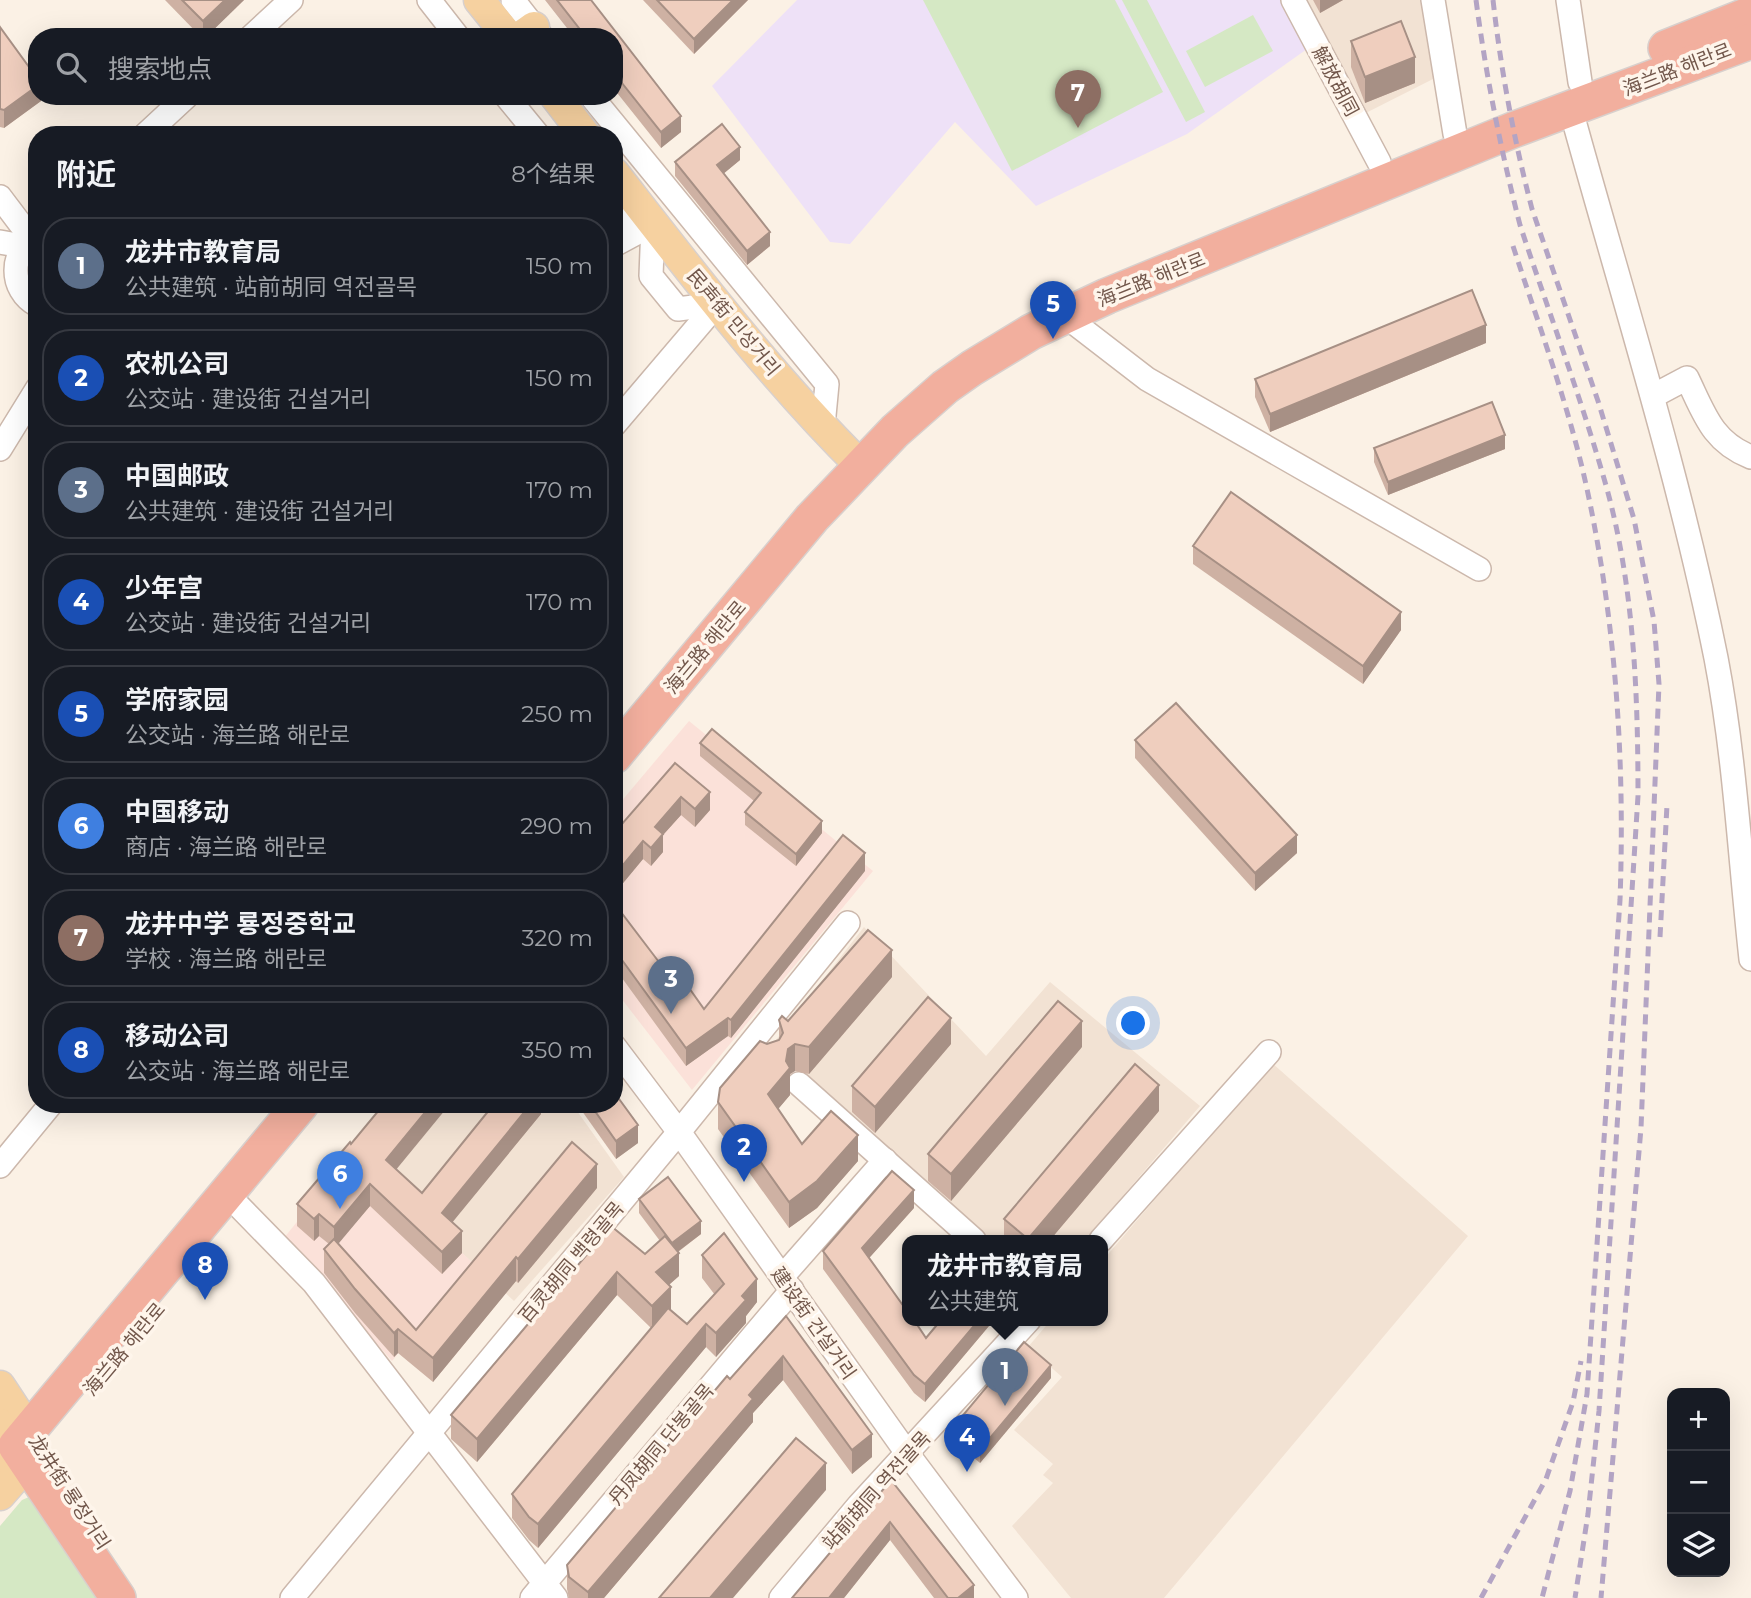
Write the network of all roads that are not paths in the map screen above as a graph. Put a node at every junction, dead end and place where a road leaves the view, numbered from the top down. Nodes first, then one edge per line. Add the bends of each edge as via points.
1 (291, 0) edge
2 (429, 0) edge
3 (479, 0) edge
4 (513, 0) edge
5 (1293, 0) edge
6 (1433, 0) edge
7 (1568, 0) edge
8 (1751, 15) edge
9 (261, 28) edge
10 (451, 28) edge
11 (518, 28) edge
12 (524, 28) edge
13 (1751, 41) edge
14 (1575, 96) junction
15 (177, 105) edge
16 (513, 105) edge
17 (562, 105) edge
18 (598, 105) edge
19 (155, 126) edge
20 (531, 126) edge
21 (578, 126) edge
22 (616, 126) edge
23 (1455, 134) junction
24 (623, 135) edge
25 (1379, 162) junction
26 (623, 185) edge
27 (0, 197) edge
28 (623, 219) edge
29 (653, 224) junction
30 (28, 236) edge
31 (28, 240) edge
32 (623, 240) edge
33 (0, 242) edge
34 (28, 243) edge
35 (0, 270) edge
36 (28, 297) edge
37 (28, 300) edge
38 (717, 304) junction
39 (1064, 315) junction
40 (1653, 396) junction
41 (28, 404) edge
42 (623, 414) edge
43 (844, 448) junction
44 (0, 449) edge
45 (1751, 457) edge
46 (1479, 569) dead end
47 (623, 717) edge
48 (623, 746) edge
49 (848, 923) dead end
50 (1751, 959) edge
51 (752, 1042) junction
52 (1269, 1052) dead end
53 (769, 1057) edge
54 (623, 1058) edge
55 (799, 1084) dead end
56 (44, 1113) edge
57 (295, 1113) edge
58 (317, 1113) edge
59 (679, 1132) junction
60 (885, 1160) junction
61 (0, 1166) edge
62 (234, 1200) junction
63 (968, 1235) edge
64 (1105, 1235) edge
65 (787, 1284) junction
66 (1023, 1326) edge
67 (0, 1386) edge
68 (429, 1431) junction
69 (19, 1446) edge
70 (907, 1453) junction
71 (0, 1495) edge
72 (544, 1593) edge
73 (118, 1598) edge
74 (142, 1598) edge
75 (292, 1598) edge
76 (780, 1598) edge
77 (1016, 1598) edge

1 - 9 street
2 - 10 street
3 - 11 main road
4 - 12 street
5 - 25 street, 解放胡同
6 - 23 street
7 - 14 street
8 - 14 highway, 海兰路 해란로
13 - 14 highway, 海兰路 해란로
14 - 23 highway, 海兰路 해란로 via 1494,116
14 - 39 highway, 海兰路 해란로 via 1513,130
14 - 40 street via 1621,292
15 - 19 street
16 - 20 street
17 - 21 main road
18 - 22 street
23 - 25 highway, 海兰路 해란로
24 - 43 street via 827,384
25 - 43 highway, 海兰路 해란로 via 1006,322
26 - 29 main road, 民声街 민성거리
27 - 30 street
28 - 29 street
29 - 32 street
29 - 38 main road, 民声街 민성거리
31 - 33 street
34 - 36 street via 19,253 15,270
35 - 37 street
38 - 42 street
38 - 43 main road, 民声街 민성거리
39 - 43 highway, 海兰路 해란로
39 - 46 street via 1147,379
40 - 45 street via 1687,378 1712,431 1737,452
40 - 50 street via 1716,660
41 - 44 street
43 - 47 highway, 海兰路 해란로
43 - 48 highway, 海兰路 해란로 via 812,518
49 - 51 street, 百灵胡同 백령골목
51 - 53 street
51 - 59 street, 百灵胡同 백령골목
52 - 64 street
54 - 59 street, 建设街 건설거리
55 - 60 street
56 - 61 street
57 - 62 highway, 海兰路 해란로
58 - 62 highway, 海兰路 해란로
59 - 65 street, 建设街 건설거리
59 - 68 street, 百灵胡同 백령골목
60 - 63 street
60 - 65 street, 丹凤胡同 단봉골목
62 - 68 street via 314,1283
62 - 69 highway, 海兰路 해란로
65 - 70 street, 建设街 건설거리
65 - 72 street, 丹凤胡同 단봉골목
66 - 70 street, 站前胡同 역전골목
67 - 69 main road, 龙井街 룡정거리
68 - 72 street
68 - 75 street, 百灵胡同 백령골목
69 - 71 main road, 海兰路 해란로
69 - 73 highway, 龙井街 룡정거리
69 - 74 highway, 龙井街 룡정거리 via 61,1478
70 - 76 street, 站前胡同 역전골목
70 - 77 street, 建设街 건설거리

